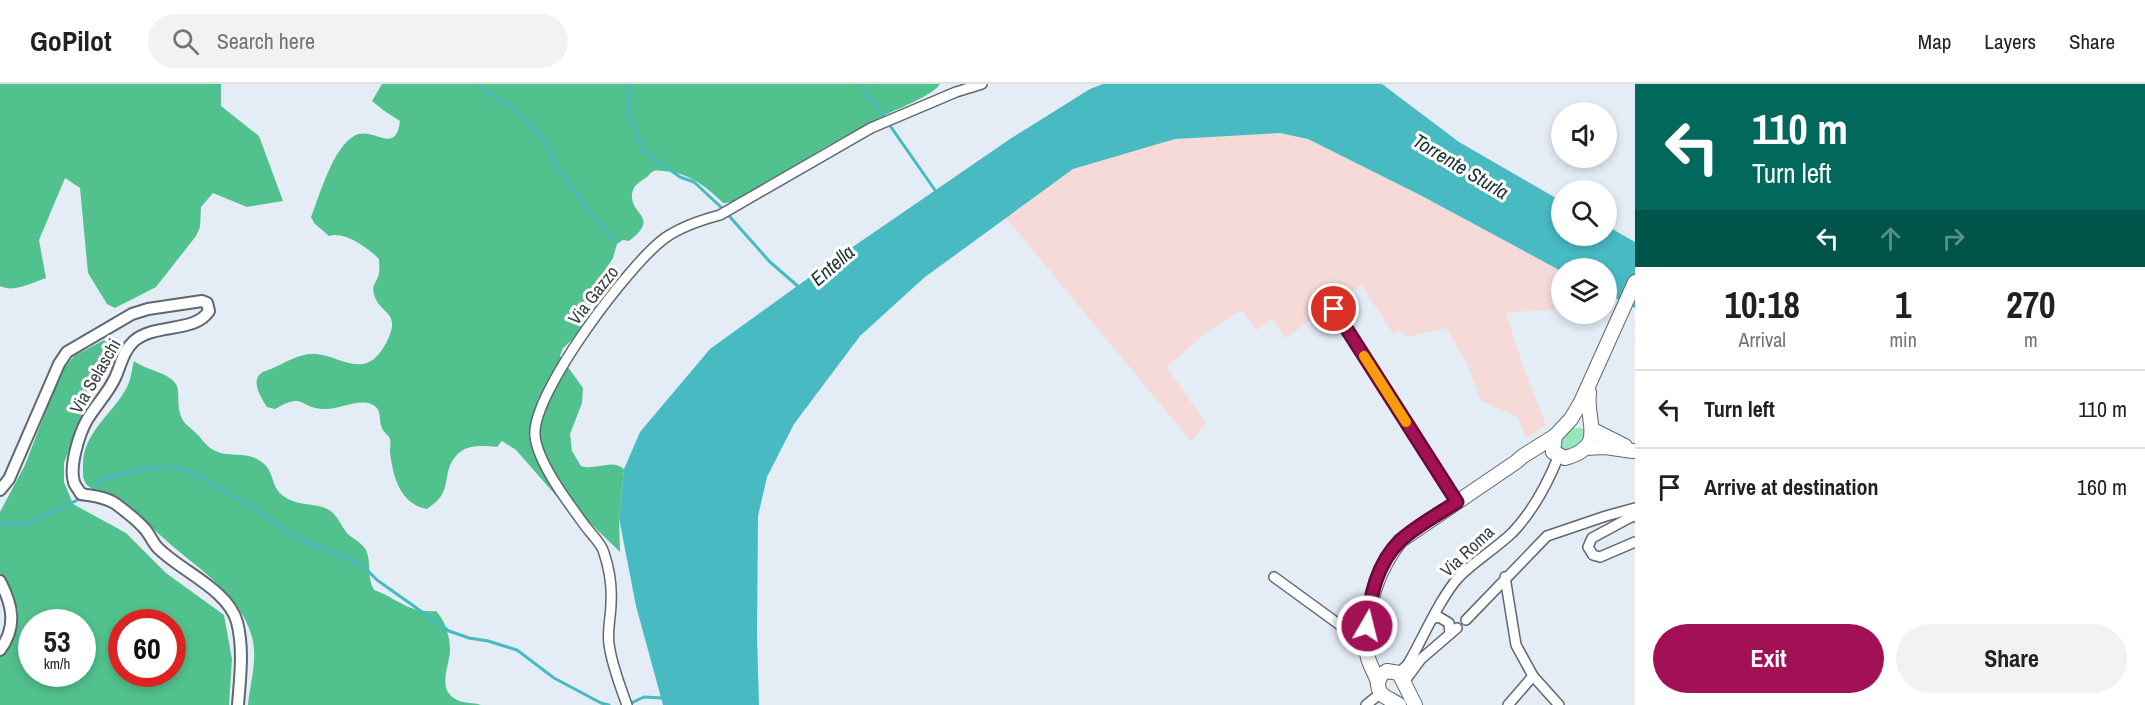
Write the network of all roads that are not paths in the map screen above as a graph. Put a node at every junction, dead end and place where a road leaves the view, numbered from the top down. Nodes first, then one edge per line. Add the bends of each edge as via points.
1 (982, 84) edge
2 (1635, 282) edge
3 (1334, 309) dead end
4 (1590, 384) junction
5 (1571, 419) junction
6 (1591, 427) junction
7 (1555, 436) junction
8 (1585, 448) junction
9 (1634, 451) edge
10 (1556, 453) junction
11 (1516, 462) junction
12 (0, 490) edge
13 (1457, 502) junction
14 (1635, 508) edge
15 (1635, 516) edge
16 (1635, 542) edge
17 (1274, 577) dead end
18 (1505, 577) junction
19 (0, 581) edge
20 (1434, 618) junction
21 (1466, 620) dead end
22 (1367, 626) junction
23 (1366, 644) junction
24 (0, 650) edge
25 (1533, 676) junction
26 (1393, 686) edge
27 (238, 705) edge
28 (627, 705) edge
29 (1366, 705) edge
30 (1416, 705) edge
31 (1508, 705) edge
32 (1559, 705) edge

1 - 28 street, Via Gazzo via 871,128 720,215 695,222 665,238 593,318 544,398 535,437 564,497 604,550 612,599 609,643
2 - 4 main road
3 - 13 street
4 - 5 main road
4 - 6 main road
5 - 6 main road via 1582,420
5 - 7 main road
6 - 8 main road via 1592,438
6 - 9 main road
7 - 10 main road
7 - 11 main road
8 - 9 main road
8 - 10 main road via 1565,458
10 - 11 main road
10 - 20 street, Via Roma via 1546,485 1529,513 1512,533 1458,578
11 - 13 main road
12 - 27 street, Via Selaschi via 9,479 58,363 67,352 132,314 207,303 209,311 200,320 145,335 124,354 115,378 86,422 72,462 73,481 81,494 114,503 178,565 225,602 236,621 242,663
13 - 22 main road via 1400,541 1388,556 1372,593
14 - 18 street via 1547,536
15 - 16 street via 1592,538 1588,547 1599,557
17 - 23 street
18 - 21 street
18 - 25 street via 1516,645
19 - 24 street via 12,613 9,638
20 - 26 street, Via Roma
20 - 26 street via 1449,623 1453,631
22 - 23 main road
22 - 26 main road via 1376,656
23 - 26 main road via 1368,658
25 - 31 street
25 - 32 street
26 - 29 street
26 - 30 main road

